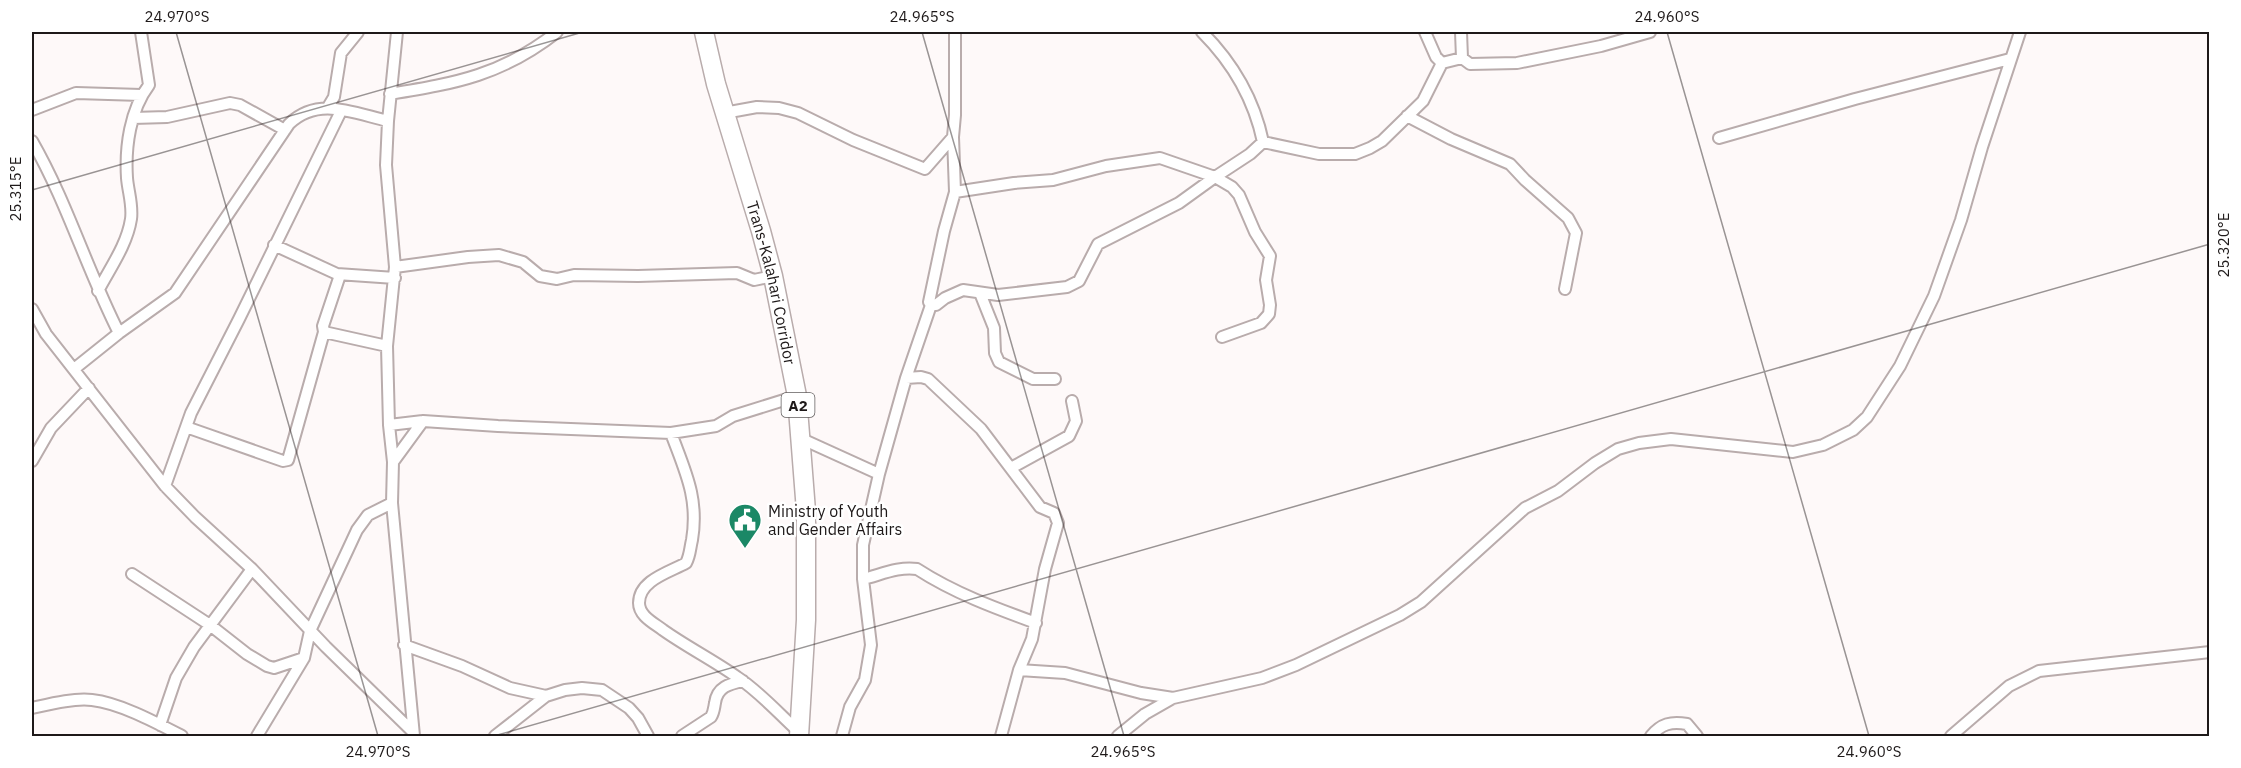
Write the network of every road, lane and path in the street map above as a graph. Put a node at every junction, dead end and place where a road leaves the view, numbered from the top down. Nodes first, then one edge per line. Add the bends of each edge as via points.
1 (141, 32) edge
2 (358, 32) edge
3 (397, 32) edge
4 (557, 32) edge
5 (698, 32) edge
6 (704, 32) edge
7 (955, 32) edge
8 (1202, 32) edge
9 (1425, 32) edge
10 (1461, 32) edge
11 (1650, 32) edge
12 (2020, 32) edge
13 (1462, 58) junction
14 (2010, 59) junction
15 (1442, 63) junction
16 (716, 84) junction
17 (390, 94) junction
18 (141, 96) junction
19 (328, 107) junction
20 (32, 110) edge
21 (341, 111) junction
22 (724, 113) junction
23 (1407, 116) junction
24 (133, 117) junction
25 (388, 121) junction
26 (285, 130) junction
27 (953, 137) junction
28 (1719, 138) dead end
29 (32, 141) edge
30 (1263, 142) junction
31 (1215, 177) junction
32 (955, 192) junction
33 (274, 245) junction
34 (395, 272) junction
35 (340, 275) junction
36 (773, 276) junction
37 (1565, 289) dead end
38 (98, 291) junction
39 (980, 292) junction
40 (932, 305) junction
41 (32, 309) edge
42 (324, 332) junction
43 (119, 333) junction
44 (1222, 337) dead end
45 (387, 346) junction
46 (74, 369) junction
47 (906, 378) junction
48 (1055, 380) dead end
49 (89, 388) junction
50 (797, 396) junction
51 (1072, 401) dead end
52 (423, 421) junction
53 (389, 425) junction
54 (186, 426) junction
55 (671, 433) junction
56 (802, 439) junction
57 (32, 461) edge
58 (393, 462) junction
59 (1011, 468) junction
60 (879, 474) junction
61 (165, 486) junction
62 (392, 503) junction
63 (252, 570) junction
64 (132, 574) dead end
65 (863, 579) junction
66 (1036, 623) junction
67 (210, 625) junction
68 (310, 631) junction
69 (404, 645) junction
70 (2210, 652) edge
71 (304, 658) junction
72 (1019, 670) junction
73 (743, 681) junction
74 (546, 696) junction
75 (1173, 698) junction
76 (32, 708) edge
77 (160, 725) junction
78 (640, 731) edge
79 (414, 734) edge
80 (799, 734) edge
81 (182, 736) edge
82 (257, 736) edge
83 (495, 736) edge
84 (648, 736) edge
85 (682, 736) edge
86 (842, 736) edge
87 (1001, 736) edge
88 (1118, 736) edge
89 (1651, 736) edge
90 (1697, 736) edge
91 (1951, 736) edge

1 - 18 street via 149,85
2 - 19 street via 341,53 334,97
3 - 17 street
4 - 17 street via 537,48 487,73 449,85
5 - 16 highway, Trans-Kalahari Corridor / A2
6 - 16 highway, Trans-Kalahari Corridor / A2
7 - 27 street
8 - 30 street via 1234,71 1254,109
9 - 15 street
10 - 13 street
11 - 13 street via 1517,63 1470,64
12 - 14 street
13 - 15 street
14 - 28 street
14 - 75 street via 1934,296 1900,366 1854,430 1823,445 1793,452 1671,439 1618,449 1558,491 1525,508 1421,602 1400,615 1262,678
15 - 23 street via 1423,101
16 - 22 highway, Trans-Kalahari Corridor / A2
17 - 25 street
18 - 20 street via 76,93
18 - 24 street
19 - 21 street
19 - 26 street via 305,111
21 - 25 street
21 - 33 street
22 - 27 street via 758,107 798,113 925,169
22 - 36 highway, Trans-Kalahari Corridor / A2
23 - 30 street via 1382,141 1355,154 1319,154
23 - 37 street via 1451,140 1510,164 1568,218 1576,233
24 - 26 street via 167,117 230,103
24 - 38 street via 126,154 130,224
25 - 34 street via 386,165
26 - 43 street via 183,284
27 - 32 street
29 - 38 street via 55,184
30 - 31 street
31 - 32 street via 1160,158 1106,166 1053,180
31 - 39 street via 1179,203 1098,244 1078,282 1067,287 998,295
31 - 44 street via 1239,195 1270,256 1266,280 1269,314 1261,323
32 - 40 street via 929,302
33 - 35 street
33 - 54 street
34 - 35 street
34 - 36 street via 468,257 499,255 523,262 540,276 557,279 574,275 737,273 754,280
34 - 45 street
35 - 42 street
36 - 50 highway, Trans-Kalahari Corridor / A2
38 - 43 street
39 - 40 street via 963,290
39 - 48 street via 994,328 999,362 1033,379
40 - 47 street
41 - 46 street
42 - 45 street
42 - 54 street via 287,460
43 - 46 street
45 - 53 street
46 - 49 street
47 - 59 street via 927,379 981,429
47 - 60 street
49 - 57 street via 51,428
49 - 61 street
50 - 55 street via 733,416 716,426
50 - 56 highway, Trans-Kalahari Corridor / A2
51 - 59 street via 1077,421 1069,436
52 - 53 street
52 - 55 street
52 - 58 street
53 - 58 street
54 - 61 street
55 - 73 street via 691,486 693,531 686,563 651,582 639,600 640,609 685,646
56 - 60 street
56 - 80 highway, Trans-Kalahari Corridor / A2 via 807,572
58 - 62 street
59 - 66 street via 1040,507 1054,513 1058,523
60 - 65 street via 863,545
61 - 63 street
62 - 68 street via 369,514 362,522
62 - 69 street
63 - 67 street
63 - 68 street
64 - 67 street
65 - 66 street via 917,569 985,605
65 - 86 street via 871,645 865,680 850,707
66 - 72 street
67 - 71 street via 267,666 274,668
67 - 77 street via 176,678
68 - 71 street
68 - 79 street
69 - 74 street via 462,666 502,686
69 - 79 street
70 - 91 street via 2038,671 2009,686
71 - 82 street
72 - 75 street via 1065,673
72 - 87 street
73 - 80 street
73 - 85 street via 723,687 716,694 711,717
74 - 78 street via 582,688 602,690 629,708
74 - 83 street
75 - 88 street
76 - 77 street via 91,700
77 - 81 street
78 - 84 street
89 - 90 street via 1660,726 1675,722 1687,724

